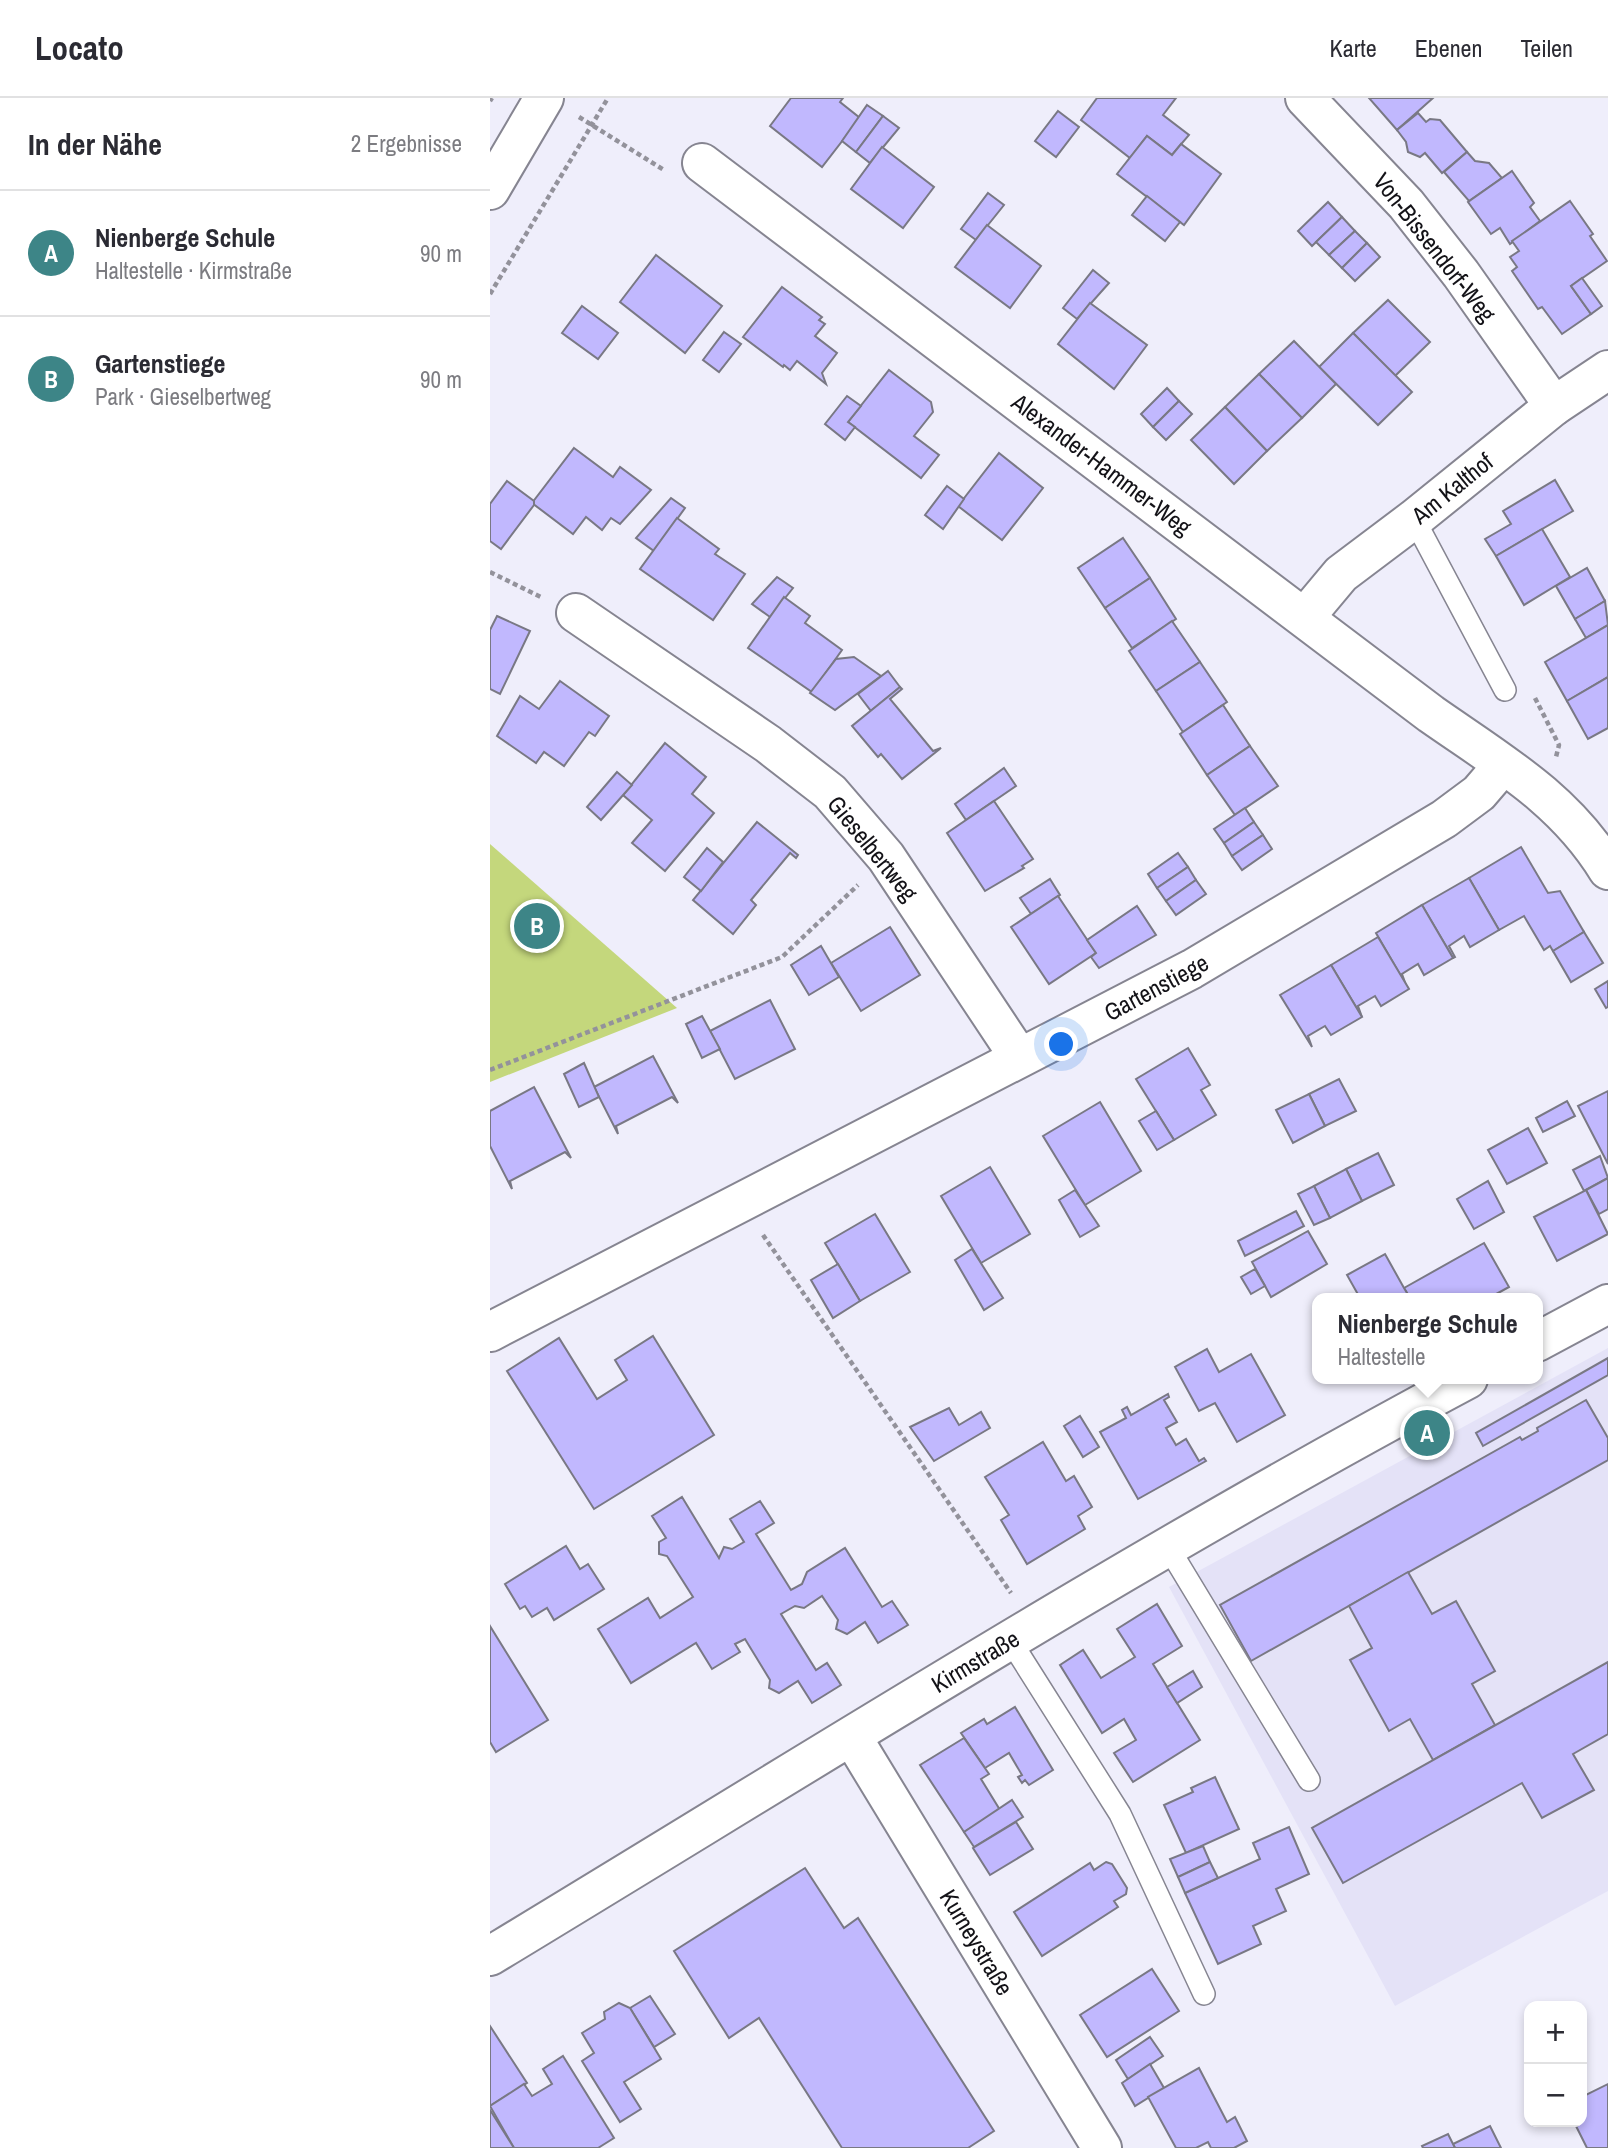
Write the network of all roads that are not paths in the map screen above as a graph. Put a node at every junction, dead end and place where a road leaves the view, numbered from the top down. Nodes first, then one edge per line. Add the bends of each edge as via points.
1 (544, 98) edge
2 (1305, 98) edge
3 (688, 170) road end
4 (490, 190) edge
5 (1608, 370) edge
6 (1554, 406) junction
7 (1414, 519) junction
8 (576, 612) road end
9 (1305, 617) junction
10 (1505, 690) road end
11 (1503, 765) junction
12 (1608, 870) edge
13 (1019, 1057) junction
14 (1608, 1304) edge
15 (490, 1332) edge
16 (1543, 1339) edge
17 (1459, 1384) edge
18 (1168, 1547) junction
19 (1022, 1632) junction
20 (852, 1737) junction
21 (1309, 1780) dead end
22 (490, 1956) edge
23 (1204, 1994) dead end
24 (1102, 2148) edge

1 - 4 street
2 - 6 street, Von-Bissendorf-Weg via 1406,204
3 - 9 street, Alexander-Hammer-Weg
5 - 6 street, Am Kalthof
6 - 7 street, Am Kalthof
7 - 9 street, Am Kalthof via 1341,573
7 - 10 lane
8 - 13 street, Gieselbertweg via 805,770 860,824
9 - 11 street, Alexander-Hammer-Weg
11 - 12 street, Alexander-Hammer-Weg via 1572,818
11 - 13 street, Gartenstiege via 1479,793 1444,819 1192,970
13 - 15 street, Gartenstiege
14 - 16 street
17 - 18 street, Kirmstraße
18 - 19 street, Kirmstraße
18 - 21 lane
19 - 20 street, Kirmstraße
19 - 23 lane via 1120,1814
20 - 22 street, Kirmstraße
20 - 24 street, Kurneystraße

